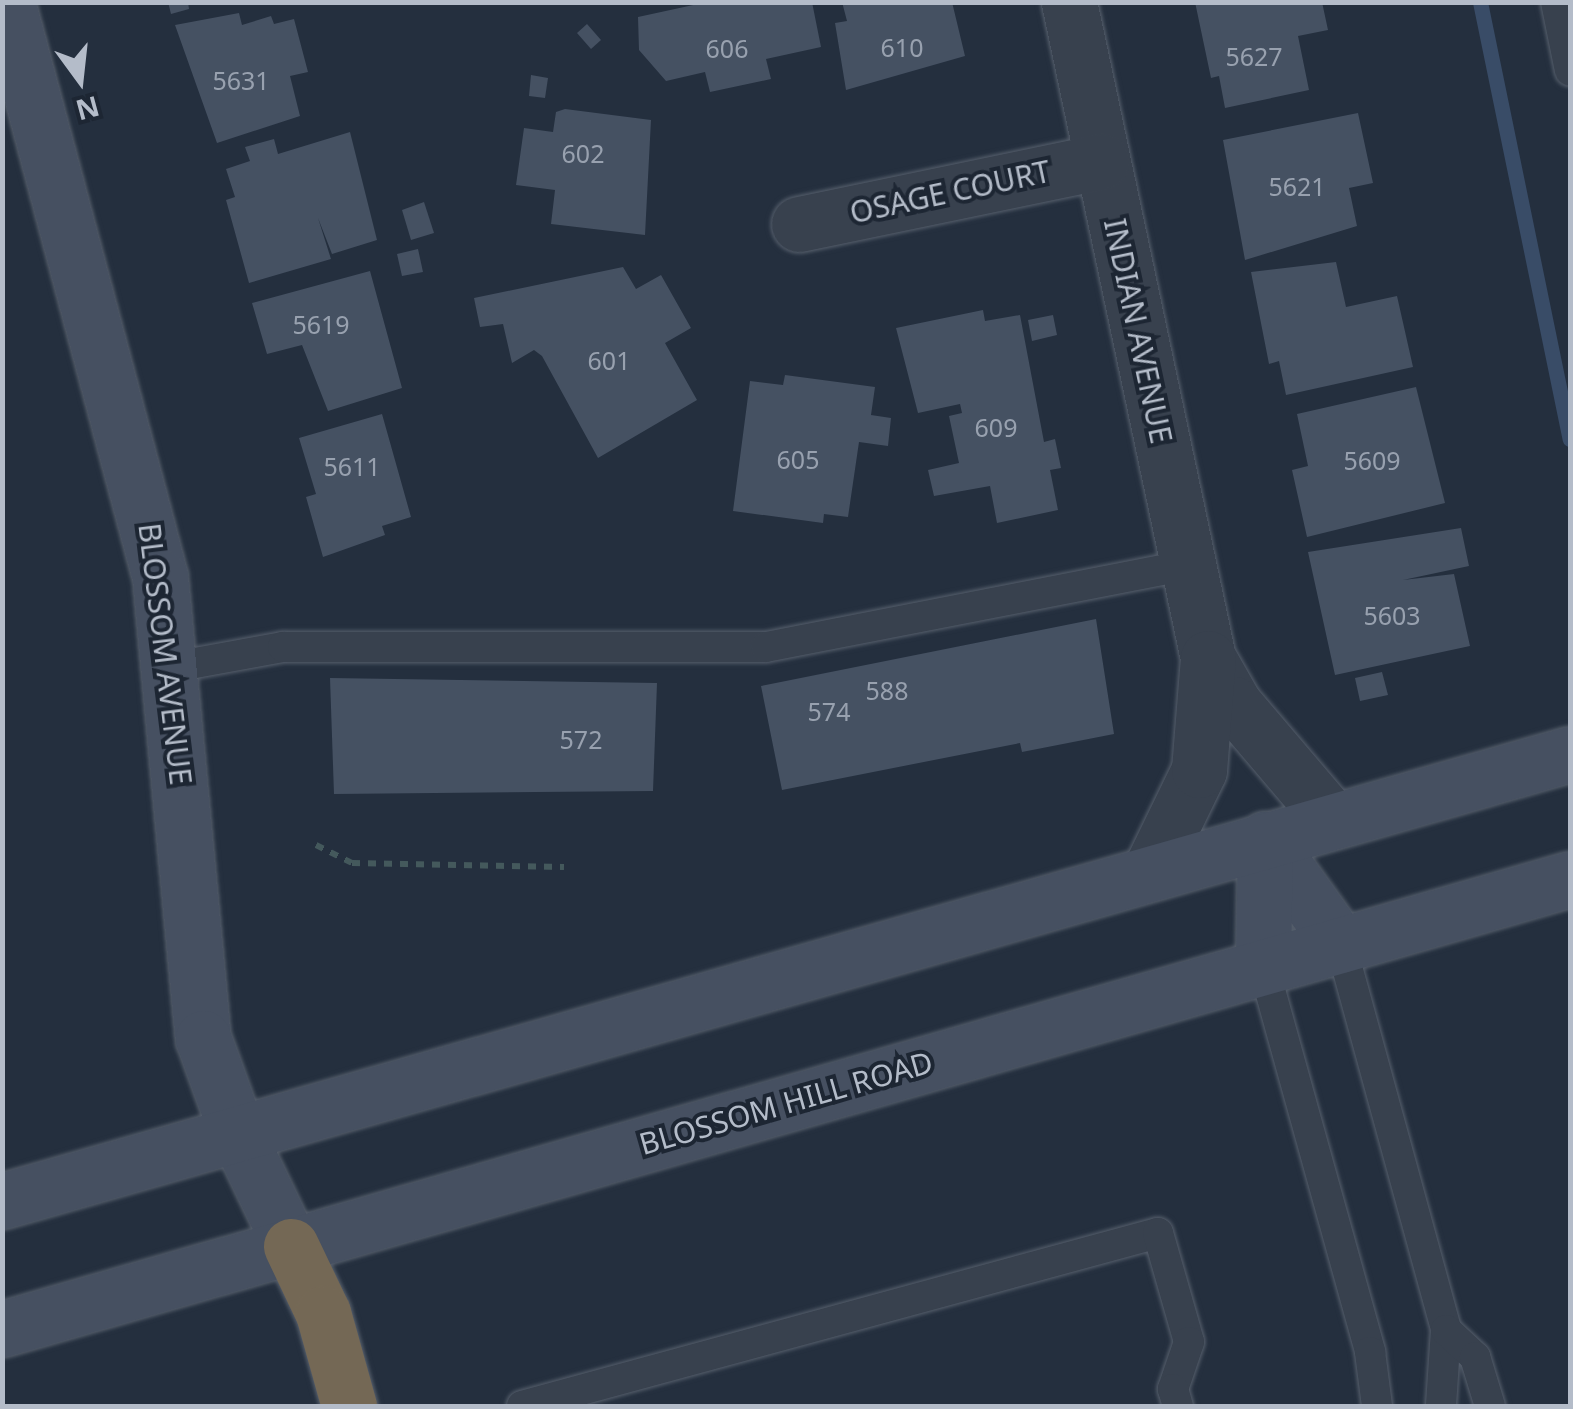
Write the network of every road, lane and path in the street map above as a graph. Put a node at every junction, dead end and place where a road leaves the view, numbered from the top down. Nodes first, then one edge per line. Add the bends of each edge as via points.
1 (7, 2) edge
2 (1069, 2) edge
3 (1556, 2) edge
4 (1570, 71) edge
5 (1102, 161) junction
6 (799, 224) dead end
7 (1188, 565) junction
8 (1208, 658) junction
9 (173, 667) junction
10 (1570, 754) edge
11 (1332, 819) junction
12 (1264, 839) junction
13 (316, 846) dead end
14 (564, 867) dead end
15 (1150, 872) junction
16 (1570, 880) edge
17 (1341, 945) junction
18 (1262, 965) junction
19 (238, 1135) junction
20 (2, 1201) edge
21 (291, 1246) junction
22 (2, 1328) edge
23 (1446, 1330) junction
24 (349, 1406) edge
25 (522, 1406) edge
26 (1178, 1406) edge
27 (1378, 1406) edge
28 (1442, 1406) edge
29 (1490, 1406) edge

1 - 9 main road, BLOSSOM AVENUE via 144,500
2 - 5 street, INDIAN AVENUE
3 - 4 lane
5 - 6 street, OSAGE COURT
5 - 7 street, INDIAN AVENUE
7 - 8 street, INDIAN AVENUE
7 - 9 lane via 766,647 283,647
8 - 11 street, INDIAN AVENUE via 1234,704
8 - 15 street, INDIAN AVENUE via 1199,770
9 - 19 main road, BLOSSOM AVENUE via 202,1026
10 - 11 main road
11 - 12 main road
12 - 15 main road
12 - 17 main road
12 - 18 main road
13 - 14 path via 352,862
15 - 19 main road
16 - 17 main road, BLOSSOM HILL ROAD
17 - 18 main road, BLOSSOM HILL ROAD
17 - 23 lane
18 - 21 main road, BLOSSOM HILL ROAD
18 - 27 lane via 1370,1352
19 - 20 main road
19 - 21 main road, BLOSSOM AVENUE
21 - 22 main road, BLOSSOM HILL ROAD
21 - 24 highway via 323,1313
23 - 28 lane
23 - 29 lane via 1475,1357
25 - 26 lane via 1158,1233 1189,1342 1173,1389

